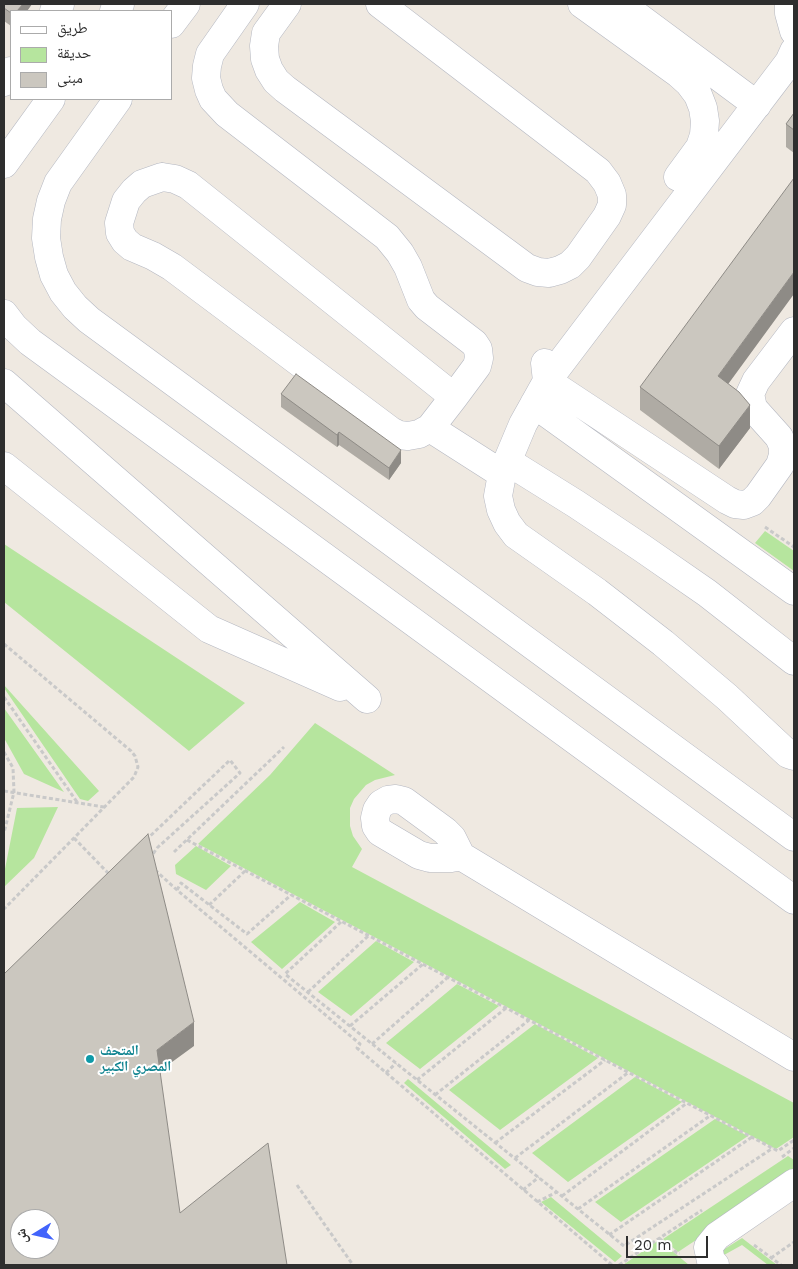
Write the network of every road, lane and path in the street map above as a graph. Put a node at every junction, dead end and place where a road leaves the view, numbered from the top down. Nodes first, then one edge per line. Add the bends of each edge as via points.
1 (186, 4) edge
2 (245, 4) edge
3 (287, 4) edge
4 (380, 4) edge
5 (582, 4) edge
6 (621, 4) edge
7 (788, 4) edge
8 (172, 23) edge
9 (794, 32) edge
10 (794, 51) edge
11 (50, 100) edge
12 (117, 100) edge
13 (757, 105) junction
14 (4, 164) edge
15 (4, 314) edge
16 (794, 331) edge
17 (4, 383) edge
18 (541, 393) junction
19 (454, 396) junction
20 (430, 428) junction
21 (4, 466) edge
22 (505, 468) junction
23 (794, 591) edge
24 (4, 644) edge
25 (794, 661) edge
26 (4, 697) edge
27 (284, 747) dead end
28 (4, 752) edge
29 (794, 756) edge
30 (4, 791) edge
31 (14, 792) junction
32 (77, 802) junction
33 (104, 807) junction
34 (4, 833) edge
35 (794, 837) edge
36 (74, 838) junction
37 (187, 840) junction
38 (145, 841) edge
39 (174, 852) dead end
40 (461, 856) dead end
41 (245, 871) junction
42 (110, 875) edge
43 (177, 890) junction
44 (291, 895) junction
45 (794, 900) edge
46 (209, 905) junction
47 (4, 908) edge
48 (341, 922) junction
49 (368, 936) junction
50 (422, 964) junction
51 (448, 977) junction
52 (308, 992) junction
53 (506, 1008) junction
54 (529, 1020) junction
55 (350, 1026) junction
56 (372, 1044) junction
57 (794, 1058) edge
58 (604, 1060) junction
59 (396, 1063) junction
60 (629, 1072) junction
61 (386, 1073) junction
62 (417, 1080) junction
63 (435, 1095) junction
64 (687, 1103) junction
65 (711, 1115) junction
66 (752, 1137) junction
67 (794, 1140) edge
68 (495, 1143) junction
69 (773, 1148) junction
70 (515, 1158) junction
71 (539, 1178) junction
72 (794, 1183) edge
73 (297, 1185) dead end
74 (523, 1190) junction
75 (557, 1192) junction
76 (562, 1196) junction
77 (537, 1202) junction
78 (578, 1209) junction
79 (731, 1227) junction
80 (609, 1235) junction
81 (794, 1242) edge
82 (771, 1258) junction
83 (353, 1265) edge
84 (612, 1265) edge
85 (715, 1265) edge
86 (780, 1265) edge

1 - 8 street
2 - 19 street via 210,54 206,78 213,99 227,114 387,237 404,260 421,300 474,343 479,358 477,366
3 - 4 street via 266,33 264,46 265,59 276,81 527,268 549,273 570,265 608,216 612,196 607,183 598,171
5 - 18 street via 689,83 703,108 704,135 700,147 553,342 545,361
6 - 13 street
7 - 9 street
10 - 13 street via 790,62
11 - 14 street
12 - 35 street via 58,184 49,210 48,258 63,292 75,307
13 - 18 street
15 - 45 street via 30,342
16 - 18 street via 756,381 750,394 753,408 779,437 783,455 758,496 744,505 727,500
17 - 21 street via 367,699 210,629
18 - 22 street via 523,424
18 - 23 street
19 - 20 street
19 - 20 street via 188,185 162,177 134,191 126,201 119,223 120,232 132,247 172,267 390,431 408,436
20 - 22 street
22 - 25 street via 576,504 642,548 707,593
22 - 29 street via 498,496 501,510 516,535 663,643
24 - 33 path via 135,756 138,767 134,777
26 - 32 path
27 - 37 path
28 - 31 path via 13,768
30 - 31 path
31 - 32 path
31 - 34 path
32 - 33 path
33 - 36 path
36 - 42 path
36 - 47 path
37 - 39 path
37 - 41 path
38 - 43 path via 230,760 240,773 153,854 153,867
40 - 57 street
41 - 44 path
41 - 46 path
43 - 46 path via 181,883
43 - 61 path via 360,1044 357,1048
44 - 46 path via 247,934
44 - 48 path
48 - 49 path
48 - 52 path via 285,974
49 - 50 path
49 - 52 path
50 - 51 path
50 - 55 path
51 - 53 path
51 - 56 path
52 - 55 path
53 - 54 path
53 - 62 path
54 - 58 path
54 - 63 path
55 - 56 path
56 - 59 path
58 - 60 path
58 - 68 path
59 - 61 path
59 - 62 path
60 - 64 path
60 - 70 path
61 - 74 path
62 - 63 path
63 - 68 path
64 - 65 path
64 - 76 path
65 - 66 path
65 - 78 path
66 - 69 path
66 - 80 path
67 - 69 path via 778,1151
68 - 70 path
69 - 80 path via 624,1246
70 - 71 path
71 - 74 path
71 - 75 path
72 - 79 street
73 - 83 path
74 - 77 path
75 - 76 path
75 - 77 path
76 - 78 path
77 - 84 path
78 - 80 path
79 - 82 path
79 - 85 street via 717,1236 708,1248
81 - 82 path
82 - 86 path

